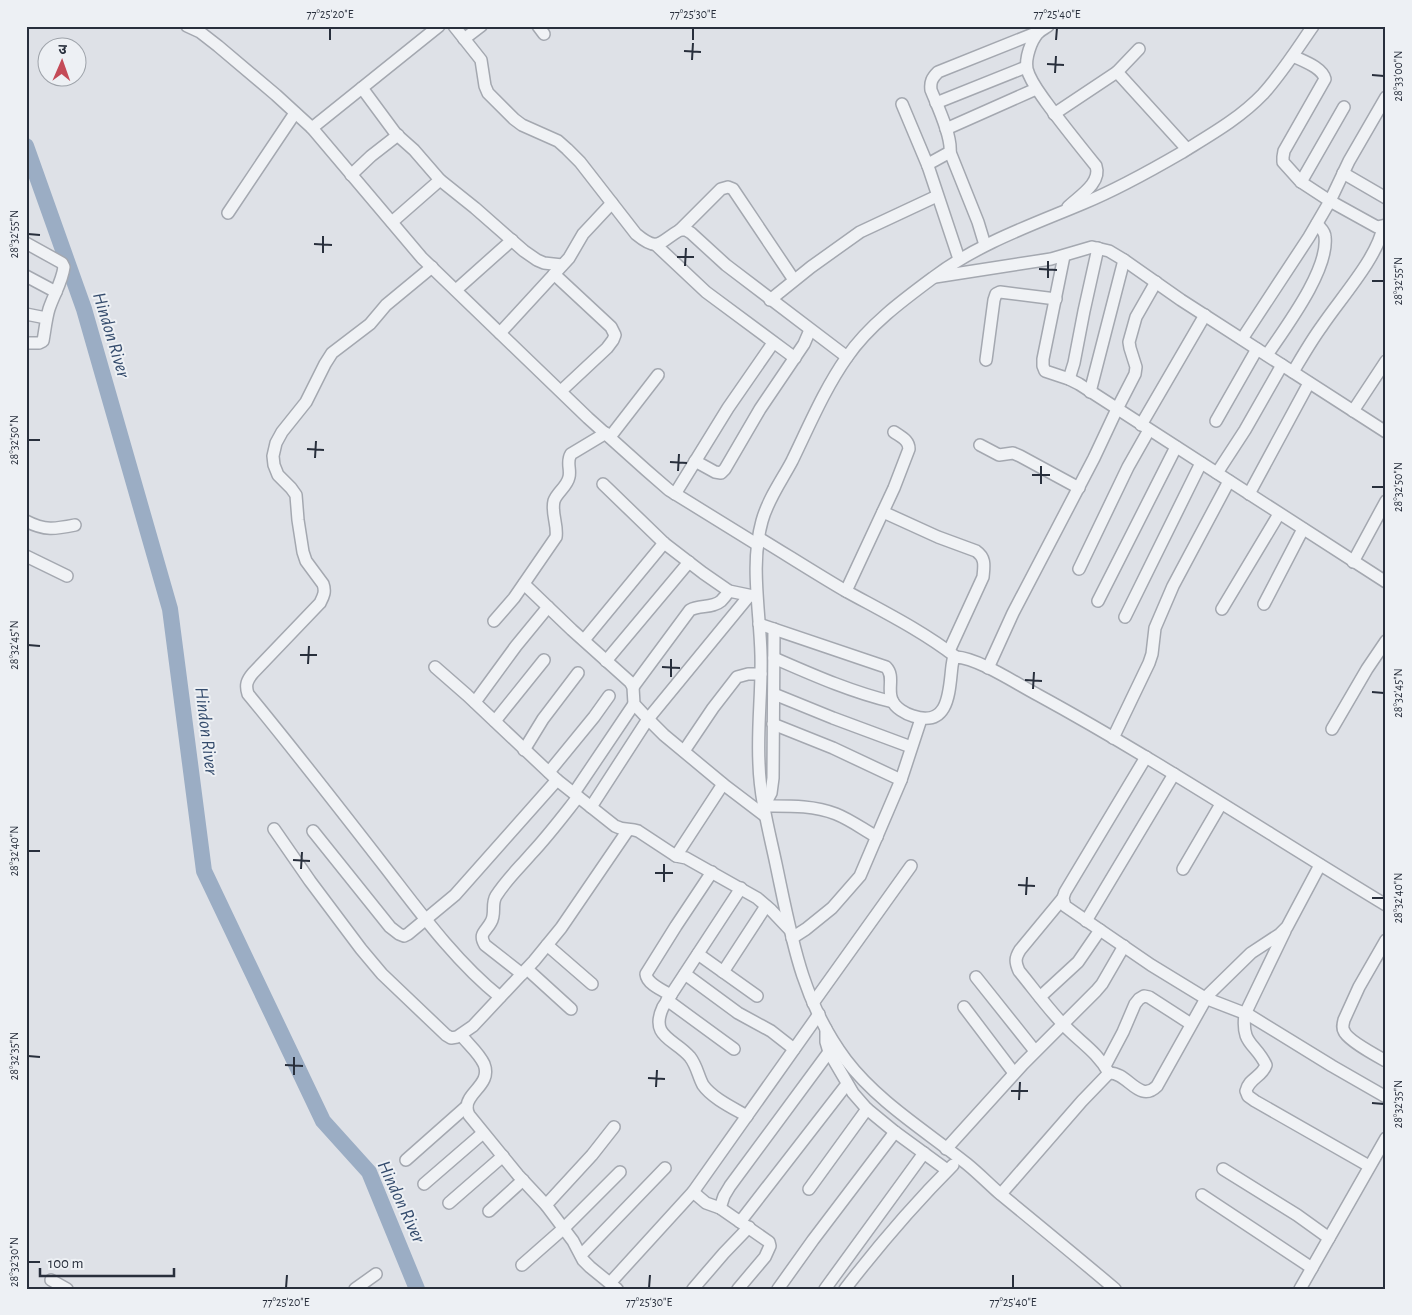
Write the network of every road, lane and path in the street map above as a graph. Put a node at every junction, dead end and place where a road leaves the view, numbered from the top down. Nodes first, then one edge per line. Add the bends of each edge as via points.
1 (187, 26) edge
2 (439, 26) edge
3 (454, 26) edge
4 (481, 26) edge
5 (1313, 26) edge
6 (1043, 29) edge
7 (464, 39) junction
8 (1139, 48) dead end
9 (1293, 56) junction
10 (1026, 67) junction
11 (1117, 72) junction
12 (362, 88) junction
13 (1036, 89) junction
14 (1386, 97) edge
15 (936, 103) junction
16 (902, 104) dead end
17 (1344, 107) dead end
18 (295, 113) junction
19 (1054, 114) junction
20 (312, 128) junction
21 (946, 129) junction
22 (398, 136) junction
23 (1187, 149) junction
24 (950, 152) junction
25 (928, 166) junction
26 (1343, 173) junction
27 (351, 175) junction
28 (440, 180) junction
29 (1301, 182) junction
30 (938, 196) junction
31 (1386, 198) edge
32 (1330, 201) junction
33 (612, 203) junction
34 (1063, 212) junction
35 (228, 214) dead end
36 (392, 222) junction
37 (1317, 224) junction
38 (1384, 226) edge
39 (680, 230) junction
40 (512, 240) junction
41 (26, 243) edge
42 (656, 245) junction
43 (985, 245) junction
44 (1098, 248) junction
45 (1064, 256) junction
46 (959, 259) junction
47 (1124, 260) junction
48 (432, 267) junction
49 (558, 270) junction
50 (26, 276) edge
51 (934, 277) junction
52 (794, 280) junction
53 (1156, 282) junction
54 (456, 290) junction
55 (56, 292) junction
56 (1056, 299) junction
57 (770, 300) junction
58 (26, 314) edge
59 (1205, 315) junction
60 (46, 318) junction
61 (810, 330) junction
62 (500, 333) junction
63 (1242, 339) junction
64 (26, 343) edge
65 (773, 343) junction
66 (1257, 348) junction
67 (1267, 355) junction
68 (847, 357) junction
69 (795, 358) junction
70 (986, 360) dead end
71 (1386, 361) edge
72 (1282, 365) junction
73 (1293, 372) junction
74 (658, 375) dead end
75 (1069, 379) junction
76 (1309, 383) junction
77 (561, 391) junction
78 (1090, 392) junction
79 (1117, 409) junction
80 (1353, 411) junction
81 (1216, 421) dead end
82 (1145, 428) junction
83 (894, 432) dead end
84 (1386, 432) edge
85 (608, 435) junction
86 (980, 445) dead end
87 (1176, 447) junction
88 (695, 461) junction
89 (1202, 463) junction
90 (1217, 473) junction
91 (1229, 481) junction
92 (603, 484) dead end
93 (1079, 488) junction
94 (675, 494) junction
95 (1249, 494) junction
96 (1386, 501) edge
97 (883, 512) junction
98 (1279, 514) junction
99 (26, 521) edge
100 (75, 526) dead end
101 (1303, 529) junction
102 (758, 541) junction
103 (664, 543) junction
104 (26, 556) edge
105 (688, 562) junction
106 (1353, 562) junction
107 (1079, 568) dead end
108 (67, 576) dead end
109 (1386, 582) edge
110 (524, 584) junction
111 (730, 591) junction
112 (846, 591) junction
113 (753, 596) junction
114 (1098, 601) dead end
115 (1264, 604) dead end
116 (548, 607) junction
117 (1222, 609) dead end
118 (1125, 617) dead end
119 (494, 621) dead end
120 (759, 624) junction
121 (774, 629) junction
122 (584, 640) junction
123 (1386, 641) edge
124 (952, 654) junction
125 (774, 658) junction
126 (544, 660) dead end
127 (606, 661) junction
128 (435, 667) dead end
129 (988, 668) junction
130 (578, 673) dead end
131 (761, 674) junction
132 (632, 687) junction
133 (774, 694) junction
134 (610, 696) dead end
135 (475, 702) junction
136 (892, 702) junction
137 (634, 704) junction
138 (648, 719) junction
139 (921, 719) junction
140 (495, 721) junction
141 (774, 724) junction
142 (1332, 729) dead end
143 (1113, 738) junction
144 (911, 747) junction
145 (524, 750) junction
146 (684, 751) junction
147 (1146, 757) junction
148 (1174, 774) junction
149 (553, 776) junction
150 (901, 780) junction
151 (723, 784) junction
152 (576, 795) junction
153 (1221, 804) junction
154 (590, 807) junction
155 (764, 811) junction
156 (274, 829) dead end
157 (628, 830) junction
158 (313, 831) dead end
159 (877, 837) junction
160 (676, 856) junction
161 (911, 866) dead end
162 (1320, 866) junction
163 (1184, 869) dead end
164 (712, 872) junction
165 (741, 888) junction
166 (1063, 898) junction
167 (1386, 905) edge
168 (766, 906) junction
169 (426, 919) junction
170 (1086, 921) junction
171 (1287, 927) junction
172 (1100, 930) junction
173 (791, 934) junction
174 (1386, 940) edge
175 (547, 945) junction
176 (1124, 946) junction
177 (698, 954) junction
178 (524, 971) junction
179 (723, 972) junction
180 (685, 974) junction
181 (976, 977) dead end
182 (592, 984) dead end
183 (757, 996) dead end
184 (500, 997) junction
185 (1040, 997) junction
186 (669, 998) junction
187 (1205, 998) junction
188 (813, 1003) junction
189 (964, 1007) dead end
190 (571, 1009) dead end
191 (819, 1014) junction
192 (1245, 1014) junction
193 (1062, 1024) junction
194 (1191, 1024) junction
195 (826, 1028) junction
196 (461, 1035) junction
197 (734, 1049) dead end
198 (794, 1049) junction
199 (1036, 1051) junction
200 (829, 1052) junction
201 (1386, 1061) edge
202 (1107, 1069) junction
203 (1014, 1073) junction
204 (847, 1084) junction
205 (1386, 1097) edge
206 (467, 1106) junction
207 (867, 1109) junction
208 (747, 1116) junction
209 (614, 1127) dead end
210 (895, 1132) junction
211 (483, 1133) junction
212 (1386, 1138) edge
213 (946, 1149) junction
214 (924, 1153) junction
215 (503, 1156) junction
216 (959, 1158) junction
217 (406, 1160) dead end
218 (1369, 1166) junction
219 (665, 1168) dead end
220 (1223, 1169) dead end
221 (947, 1170) junction
222 (620, 1172) dead end
223 (523, 1180) junction
224 (424, 1184) dead end
225 (809, 1189) dead end
226 (693, 1192) junction
227 (1001, 1194) junction
228 (1202, 1195) dead end
229 (449, 1203) dead end
230 (546, 1205) junction
231 (720, 1208) junction
232 (489, 1211) dead end
233 (745, 1225) junction
234 (564, 1228) junction
235 (1329, 1238) junction
236 (581, 1254) junction
237 (522, 1265) dead end
238 (1312, 1268) junction
239 (376, 1274) dead end
240 (51, 1280) dead end
241 (613, 1286) edge
242 (67, 1289) edge
243 (355, 1289) edge
244 (693, 1289) edge
245 (738, 1289) edge
246 (778, 1289) edge
247 (825, 1289) edge
248 (845, 1289) edge
249 (1115, 1289) edge
250 (1300, 1289) edge

1 - 18 street via 218,46
2 - 12 street
3 - 7 street
4 - 7 street
5 - 9 street
6 - 10 street via 1031,45
6 - 15 street via 938,72 930,83
7 - 33 street via 481,60 488,94 522,125 558,141 580,162
8 - 11 street
9 - 23 street via 1248,108 1226,126
9 - 29 street via 1324,73 1325,79 1284,151 1283,162
10 - 13 street
10 - 15 street
11 - 19 street
11 - 23 street
12 - 20 street
12 - 22 street
13 - 19 street
13 - 21 street
14 - 26 street
15 - 21 street
16 - 25 street
17 - 29 street
18 - 20 street
18 - 35 street
19 - 34 street via 1098,172 1094,183
20 - 27 street
21 - 24 street
22 - 27 street
22 - 28 street
23 - 34 street via 1111,191
24 - 25 street
24 - 43 street
25 - 30 street
26 - 31 street
26 - 32 street
27 - 36 street
28 - 36 street
28 - 40 street
29 - 32 street
30 - 46 street
30 - 52 street via 860,232
32 - 37 street
32 - 38 street via 1377,227
33 - 42 street via 636,234
33 - 49 street via 583,234
34 - 43 street
36 - 48 street
37 - 63 street
37 - 67 street via 1325,236 1320,266
38 - 73 street via 1366,265 1321,326
39 - 42 street
39 - 52 street via 721,189 733,189
39 - 57 street via 686,230
40 - 49 street via 537,260
40 - 54 street
41 - 55 street via 63,265
42 - 65 street via 706,292
43 - 46 street
44 - 45 street
44 - 47 street
44 - 75 street
45 - 51 street
45 - 56 street
46 - 51 street
47 - 53 street
47 - 78 street
48 - 54 street
48 - 169 street via 386,305 370,324 332,353 306,402 276,443 274,465 278,475 296,494 306,561 325,589 320,603 247,680 246,689
49 - 62 street
49 - 77 street via 615,335 607,348
50 - 55 street
51 - 68 street via 884,318
52 - 57 street
53 - 59 street
53 - 79 street via 1136,317 1129,342 1135,374
54 - 62 street
55 - 60 street
56 - 70 street via 996,294
56 - 75 street via 1043,366 1045,371
57 - 61 street
58 - 60 street
59 - 63 street
59 - 82 street
60 - 64 street via 43,341
61 - 68 street
61 - 69 street
62 - 77 street
63 - 66 street
65 - 69 street
65 - 88 street
66 - 67 street
66 - 81 street
67 - 72 street
68 - 102 street via 766,507
69 - 88 street via 725,469 721,473 715,472
71 - 80 street
72 - 73 street
72 - 90 street via 1246,430
73 - 76 street
74 - 85 street
75 - 78 street
76 - 80 street
76 - 95 street
77 - 85 street
78 - 79 street
79 - 82 street
79 - 93 street
80 - 84 street
82 - 87 street
82 - 107 street
83 - 97 street via 909,444 909,449
85 - 94 street
85 - 110 street via 571,454 568,459 570,474 554,503 556,537
86 - 93 street via 999,455 1013,453 1020,456
87 - 89 street
87 - 114 street
88 - 94 street
89 - 90 street
89 - 118 street
90 - 91 street
91 - 95 street
91 - 143 street via 1154,628 1149,663
92 - 103 street
93 - 129 street via 1013,613
94 - 102 street
95 - 98 street
96 - 106 street
97 - 112 street
97 - 124 street via 976,551 983,558 983,577
98 - 101 street
98 - 117 street
99 - 100 street via 44,528
101 - 106 street
101 - 115 street
102 - 112 street
102 - 113 street
103 - 105 street
103 - 122 street
104 - 108 street
105 - 111 street
105 - 127 street
106 - 109 street
110 - 116 street
110 - 119 street
111 - 113 street
111 - 132 street via 721,602 690,610
112 - 124 street
113 - 120 street
113 - 138 street
116 - 122 street
116 - 135 street
120 - 121 street
120 - 131 street
121 - 125 street
121 - 136 street via 886,667 891,676
122 - 127 street
123 - 142 street
124 - 129 street
124 - 139 street via 946,705 936,716
125 - 133 street
125 - 136 street via 836,685
126 - 140 street
127 - 132 street
128 - 135 street
129 - 143 street
130 - 145 street
131 - 146 street via 737,677
131 - 155 street via 758,762
132 - 137 street
133 - 141 street
133 - 144 street
134 - 149 street
135 - 140 street
136 - 139 street
137 - 138 street
137 - 152 street
138 - 146 street
138 - 154 street
139 - 144 street
140 - 145 street
141 - 150 street
141 - 155 street via 773,778
143 - 147 street
144 - 150 street
145 - 149 street
146 - 151 street
147 - 148 street
147 - 166 street
148 - 153 street
148 - 170 street
149 - 152 street
149 - 169 street via 454,895
150 - 159 street
151 - 155 street
151 - 160 street
152 - 154 street
152 - 178 street via 544,839 502,887 493,904 492,918 482,935 485,945
153 - 162 street
153 - 163 street
154 - 157 street via 615,826
155 - 159 street via 808,807 827,811
155 - 173 street
156 - 196 street via 339,921 382,974 446,1035 451,1038
157 - 160 street via 638,831
157 - 175 street
158 - 169 street via 394,931 404,936
159 - 173 street via 860,876 832,908 806,929
160 - 164 street
161 - 188 street
162 - 167 street
162 - 171 street
164 - 165 street
164 - 186 street via 646,974 646,978
165 - 168 street
165 - 177 street
166 - 170 street via 1066,906
166 - 185 street via 1016,957 1019,971
168 - 173 street
168 - 179 street
169 - 184 street via 482,983
170 - 172 street
171 - 187 street via 1251,953
171 - 192 street
172 - 176 street
172 - 185 street via 1078,962
173 - 188 street
174 - 201 street via 1342,1025 1346,1036
175 - 178 street
175 - 182 street
176 - 187 street
176 - 193 street via 1102,984
177 - 179 street
177 - 180 street
178 - 184 street
178 - 190 street
179 - 183 street
180 - 186 street
180 - 198 street
181 - 199 street
184 - 196 street
185 - 193 street
186 - 197 street
186 - 208 street via 659,1015 660,1030 694,1062 711,1094
187 - 192 street
187 - 194 street
188 - 191 street
189 - 203 street
191 - 195 street
191 - 198 street
192 - 205 street
192 - 218 street via 1245,1036 1266,1065 1247,1086 1248,1096
193 - 199 street
193 - 202 street via 1093,1051
194 - 202 street via 1152,1092 1142,1092
194 - 202 street via 1144,996 1135,1004
195 - 200 street
195 - 213 street via 862,1079
196 - 206 street via 485,1066 479,1088
198 - 208 street
199 - 203 street
200 - 204 street
200 - 231 street via 730,1186
202 - 227 street
203 - 213 street
204 - 207 street
204 - 233 street
206 - 211 street via 469,1115
206 - 217 street
207 - 210 street
207 - 225 street
208 - 226 street
209 - 230 street
210 - 214 street
210 - 246 street
211 - 215 street
211 - 224 street
212 - 218 street
213 - 216 street
214 - 221 street
214 - 247 street
215 - 223 street
215 - 229 street
216 - 221 street
216 - 227 street
218 - 235 street
219 - 236 street
220 - 235 street
221 - 248 street
222 - 234 street
223 - 230 street
223 - 232 street
226 - 231 street via 706,1203
226 - 241 street
227 - 249 street
228 - 238 street
230 - 234 street
231 - 233 street
233 - 244 street
233 - 245 street via 770,1246 765,1257
234 - 236 street
234 - 237 street
235 - 238 street
236 - 241 street via 590,1267
238 - 250 street
239 - 243 street
240 - 242 street

